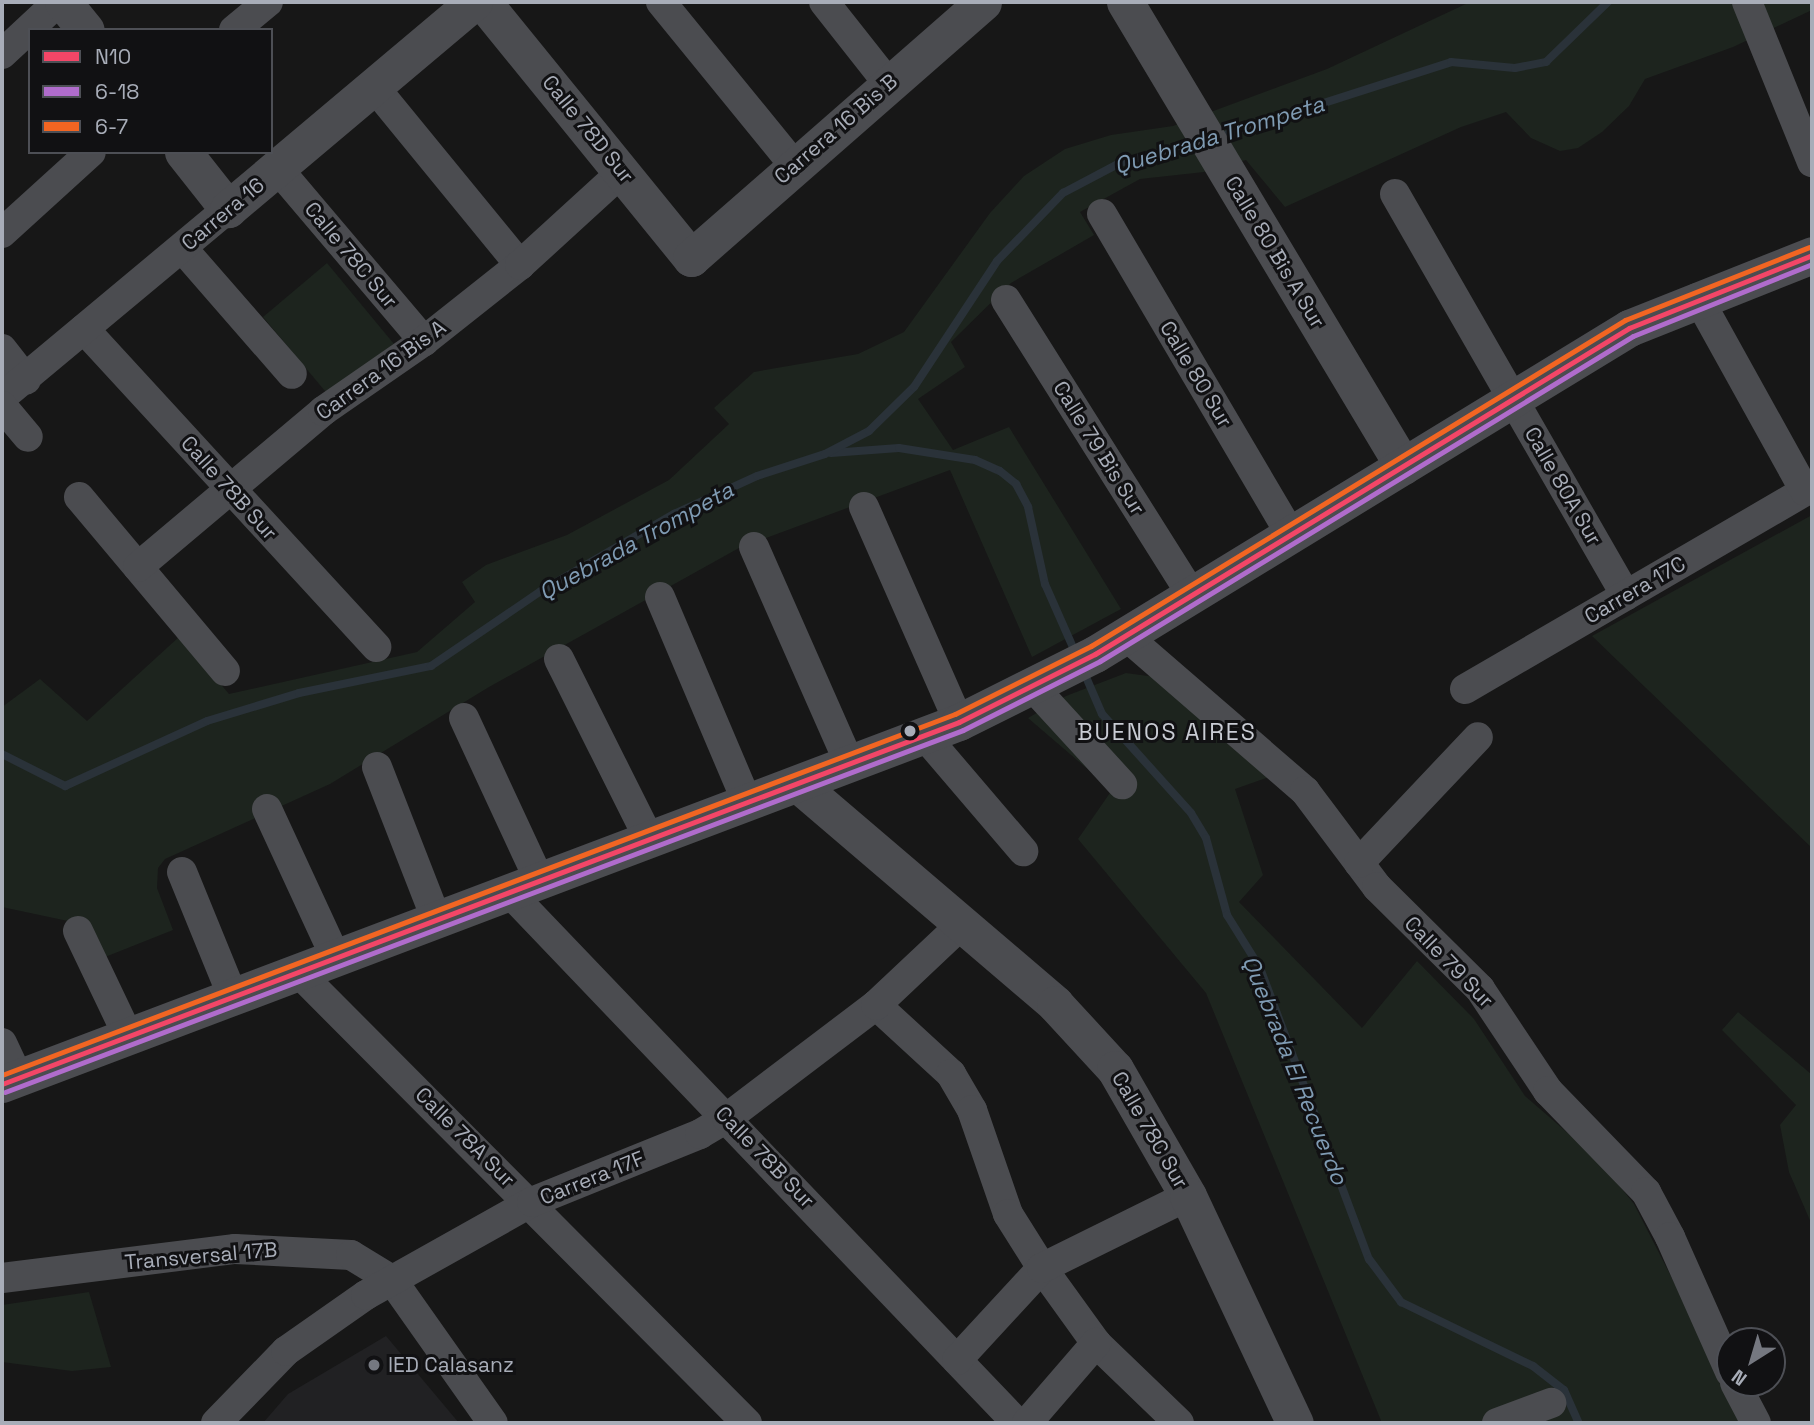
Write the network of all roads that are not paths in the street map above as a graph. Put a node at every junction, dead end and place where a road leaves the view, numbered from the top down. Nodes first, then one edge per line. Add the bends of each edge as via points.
1 (61, 2) edge
2 (268, 2) edge
3 (474, 2) edge
4 (483, 2) edge
5 (660, 2) edge
6 (824, 2) edge
7 (983, 2) edge
8 (1125, 2) edge
9 (1747, 2) edge
10 (32, 28) edge
11 (84, 28) edge
12 (236, 28) edge
13 (28, 31) edge
14 (2, 54) edge
15 (888, 83) junction
16 (375, 88) junction
17 (89, 154) edge
18 (185, 154) edge
19 (1812, 162) edge
20 (794, 164) junction
21 (278, 169) junction
22 (623, 171) junction
23 (1395, 194) dead end
24 (228, 209) junction
25 (1102, 214) dead end
26 (2, 233) edge
27 (182, 248) junction
28 (1812, 255) edge
29 (691, 258) joint
30 (520, 265) junction
31 (1698, 298) junction
32 (1006, 300) dead end
33 (84, 329) junction
34 (424, 341) junction
35 (2, 349) edge
36 (292, 374) dead end
37 (26, 380) junction
38 (2, 397) edge
39 (1513, 399) junction
40 (2, 406) edge
41 (28, 437) dead end
42 (1404, 466) junction
43 (229, 489) junction
44 (79, 498) dead end
45 (864, 507) dead end
46 (1291, 535) junction
47 (754, 547) dead end
48 (138, 567) junction
49 (1192, 595) junction
50 (1626, 595) junction
51 (660, 597) dead end
52 (1126, 636) junction
53 (376, 647) dead end
54 (559, 659) dead end
55 (225, 671) dead end
56 (1048, 680) junction
57 (1465, 689) dead end
58 (464, 718) dead end
59 (959, 722) junction
60 (924, 736) junction
61 (1478, 737) dead end
62 (850, 765) junction
63 (377, 767) dead end
64 (1122, 784) dead end
65 (799, 785) junction
66 (748, 804) junction
67 (267, 809) dead end
68 (650, 841) junction
69 (1023, 851) dead end
70 (1359, 863) junction
71 (182, 872) dead end
72 (525, 888) junction
73 (437, 921) junction
74 (962, 925) junction
75 (79, 931) dead end
76 (336, 958) junction
77 (299, 973) junction
78 (233, 997) junction
79 (876, 1005) junction
80 (128, 1037) junction
81 (2, 1043) edge
82 (10, 1081) edge
83 (727, 1118) junction
84 (1188, 1196) junction
85 (531, 1202) junction
86 (1042, 1268) junction
87 (2, 1278) edge
88 (392, 1280) junction
89 (1716, 1340) edge
90 (1096, 1343) junction
91 (957, 1360) junction
92 (1742, 1397) edge
93 (1551, 1403) dead end
94 (216, 1423) edge
95 (494, 1423) edge
96 (747, 1423) edge
97 (1017, 1423) edge
98 (1027, 1423) edge
99 (1179, 1423) edge
100 (1295, 1423) edge
101 (1497, 1423) edge
102 (1756, 1423) edge

1 - 10 street
1 - 11 street
2 - 12 street
3 - 16 street, Carrera 16
4 - 22 street, Calle 78D Sur
5 - 20 street
6 - 15 street
7 - 15 street, Carrera 16 Bis B
8 - 42 street, Calle 80 Bis A Sur
9 - 19 street
13 - 14 street
15 - 20 street, Carrera 16 Bis B
16 - 21 street, Carrera 16
16 - 30 street
17 - 26 street
18 - 24 street
20 - 29 street, Carrera 16 Bis B
21 - 24 street, Carrera 16
21 - 34 street, Calle 78C Sur
22 - 29 street, Calle 78D Sur
22 - 30 street, Carrera 16 Bis A
23 - 39 street, Calle 80A Sur
24 - 27 street, Carrera 16
25 - 46 street, Calle 80 Sur
27 - 33 street, Carrera 16
27 - 36 street
28 - 31 street
30 - 34 street, Carrera 16 Bis A
31 - 39 street via 1629,328
31 - 50 street, Carrera 17C via 1805,491
32 - 49 street, Calle 79 Bis Sur
33 - 37 street, Carrera 16
33 - 43 street, Calle 78B Sur
34 - 43 street, Carrera 16 Bis A via 324,411
35 - 37 street
37 - 38 street, Carrera 16
39 - 42 street
39 - 50 street, Calle 80A Sur
40 - 41 street
42 - 46 street
43 - 48 street, Carrera 16 Bis A
43 - 53 street, Calle 78B Sur
44 - 48 street
45 - 59 street
46 - 49 street
47 - 62 street
48 - 55 street
49 - 52 street
50 - 57 street, Carrera 17C
51 - 66 street
52 - 56 street
52 - 70 street, Calle 79 Sur via 1305,790
54 - 68 street
56 - 59 street
56 - 64 street
58 - 72 street, Calle 78B Sur
59 - 60 street
60 - 62 street
60 - 69 street
61 - 70 street
62 - 65 street
63 - 73 street
65 - 66 street
65 - 74 street, Calle 78C Sur
66 - 68 street
67 - 76 street
68 - 72 street
70 - 89 street, Calle 79 Sur via 1409,922 1480,989 1548,1091 1646,1192
71 - 78 street
72 - 73 street
72 - 83 street, Calle 78B Sur
73 - 76 street
74 - 79 street, Carrera 17F
74 - 84 street, Calle 78C Sur via 1055,1004 1100,1050 1131,1093
75 - 80 street
76 - 77 street
77 - 78 street
77 - 85 street, Calle 78A Sur
78 - 80 street
79 - 83 street, Carrera 17F
79 - 86 street via 963,1090 1008,1214
80 - 82 street
81 - 82 street
83 - 85 street, Carrera 17F
83 - 91 street, Calle 78B Sur
84 - 86 street
84 - 100 street, Calle 78C Sur
85 - 88 street, Carrera 17F
85 - 96 street, Calle 78A Sur
86 - 90 street
86 - 91 street
87 - 88 street, Transversal 17B via 186,1254 291,1249 351,1255
88 - 94 street, Carrera 17F via 303,1338
88 - 95 street
90 - 98 street
90 - 99 street
91 - 97 street, Calle 78B Sur
92 - 102 street
93 - 101 street

